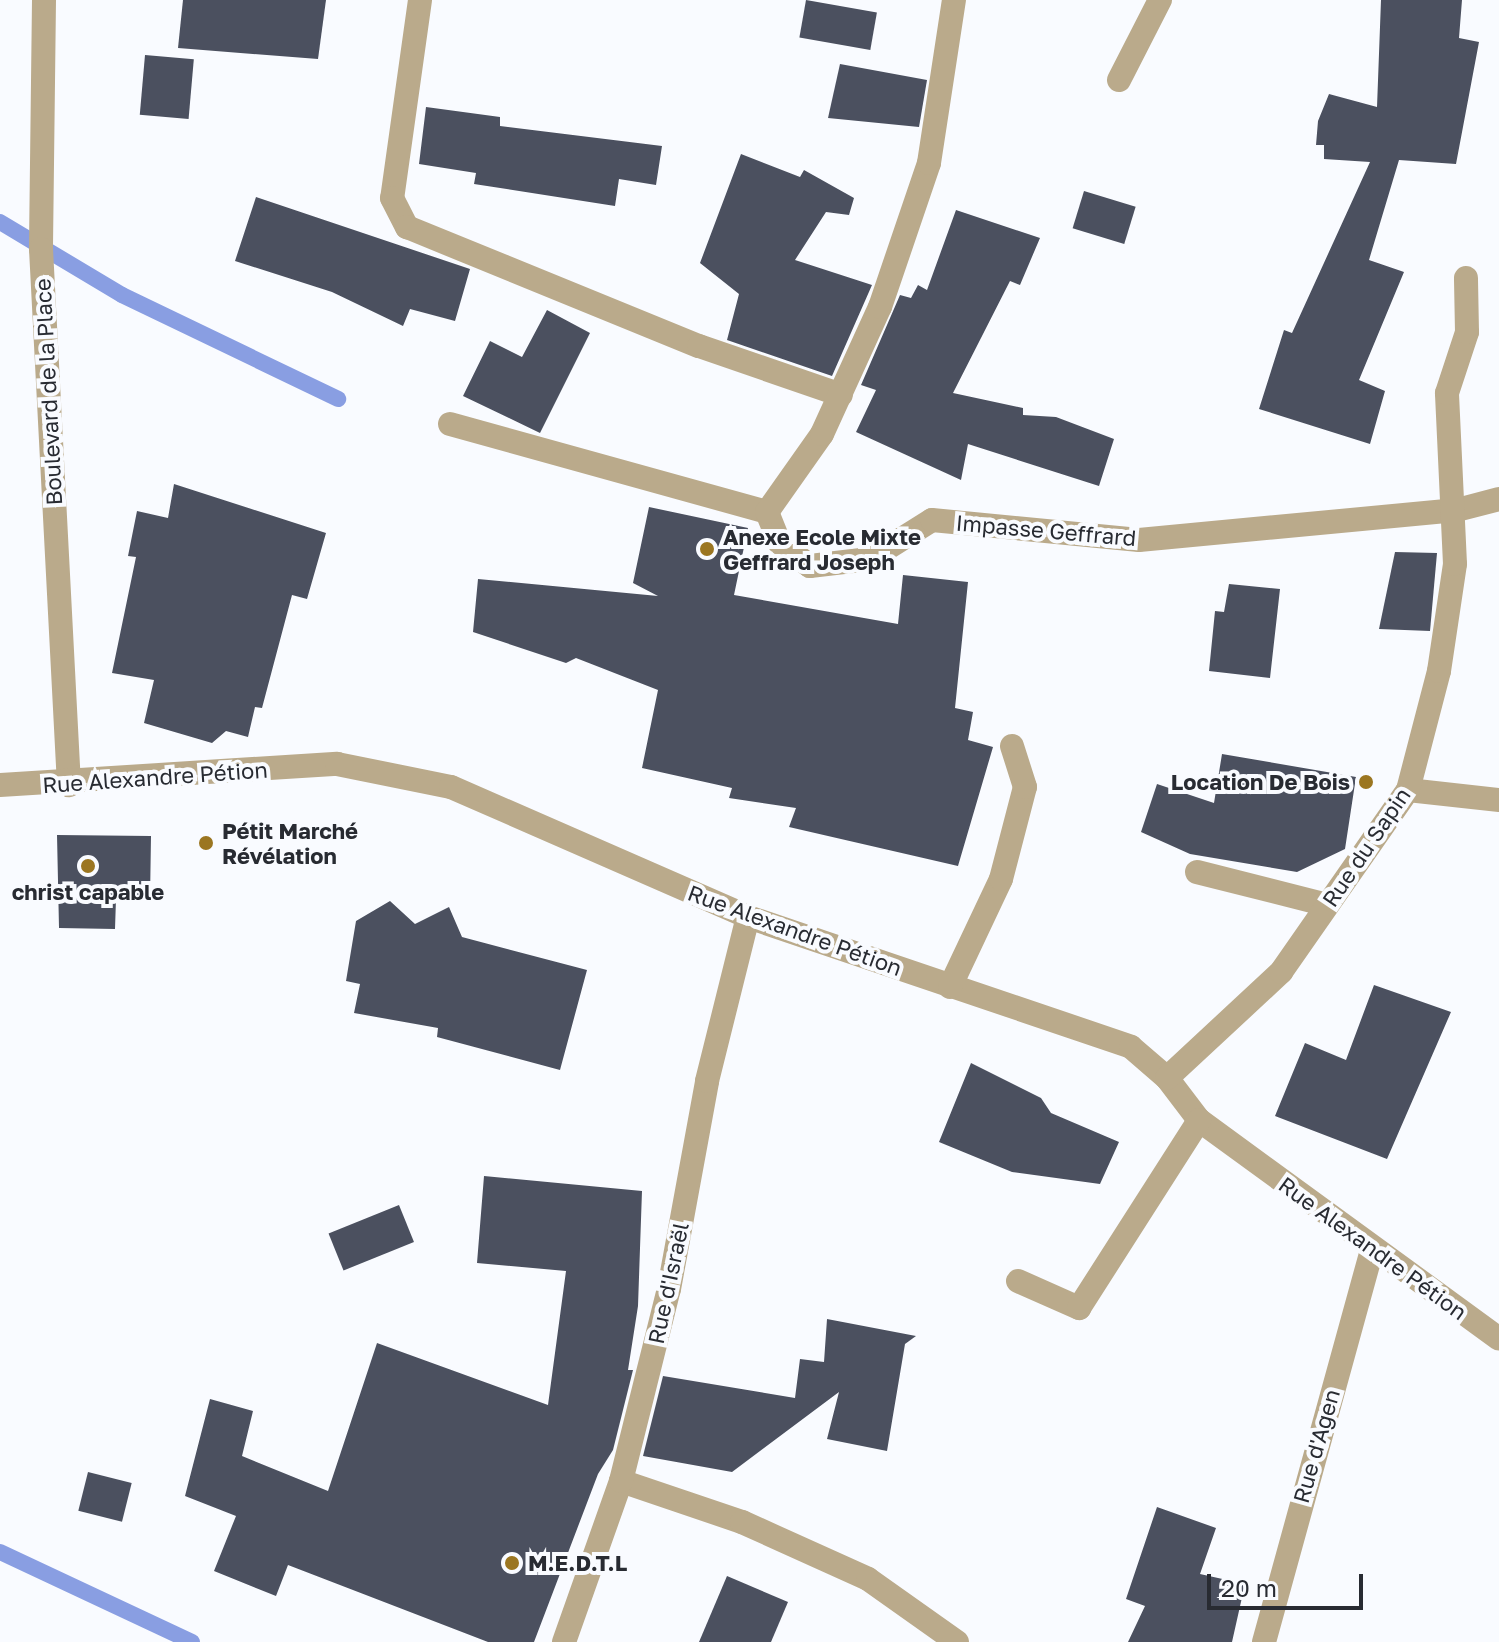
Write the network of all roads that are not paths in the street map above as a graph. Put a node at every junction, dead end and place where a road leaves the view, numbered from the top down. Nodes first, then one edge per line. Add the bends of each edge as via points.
1 (44, 0) edge
2 (420, 0) edge
3 (954, 0) edge
4 (1160, 0) edge
5 (1119, 80) dead end
6 (1466, 278) dead end
7 (841, 395) junction
8 (450, 424) dead end
9 (1499, 499) edge
10 (1457, 510) junction
11 (767, 512) junction
12 (1012, 746) dead end
13 (0, 785) edge
14 (69, 785) junction
15 (1408, 790) junction
16 (1499, 800) edge
17 (1197, 872) dead end
18 (1327, 905) junction
19 (748, 917) junction
20 (950, 987) junction
21 (1167, 1078) junction
22 (1199, 1120) junction
23 (1372, 1251) junction
24 (1018, 1281) dead end
25 (1499, 1339) edge
26 (621, 1481) junction
27 (564, 1642) edge
28 (957, 1642) edge
29 (1264, 1642) edge

1 - 14 street, Boulevard de la Place via 41,249
2 - 7 street via 392,198 407,227 699,346
3 - 7 street via 929,163 880,307
4 - 5 street
6 - 10 street, Rue du Sapin via 1467,332 1447,393
7 - 11 street
8 - 11 street
9 - 10 street, Impasse Geffrard
10 - 11 street, Impasse Geffrard via 1139,540 932,520 870,559 810,566 779,542
10 - 15 street, Rue du Sapin via 1439,671
12 - 20 street via 1025,787 980,936
13 - 14 street, Rue Alexandre Pétion
14 - 19 street, Rue Alexandre Pétion via 337,764 451,787
15 - 16 street
15 - 18 street, Rue du Sapin
17 - 18 street
18 - 21 street, Rue du Sapin via 1281,972
19 - 20 street, Rue Alexandre Pétion
19 - 26 street, Rue d'Israël via 707,1081 669,1289
20 - 21 street, Rue Alexandre Pétion via 1131,1047
21 - 22 street, Rue Alexandre Pétion
22 - 23 street, Rue Alexandre Pétion
22 - 24 street via 1079,1308
23 - 25 street, Rue Alexandre Pétion
23 - 29 street, Rue d'Agen
26 - 27 street, Rue d'Israël
26 - 28 street via 742,1522 868,1579

